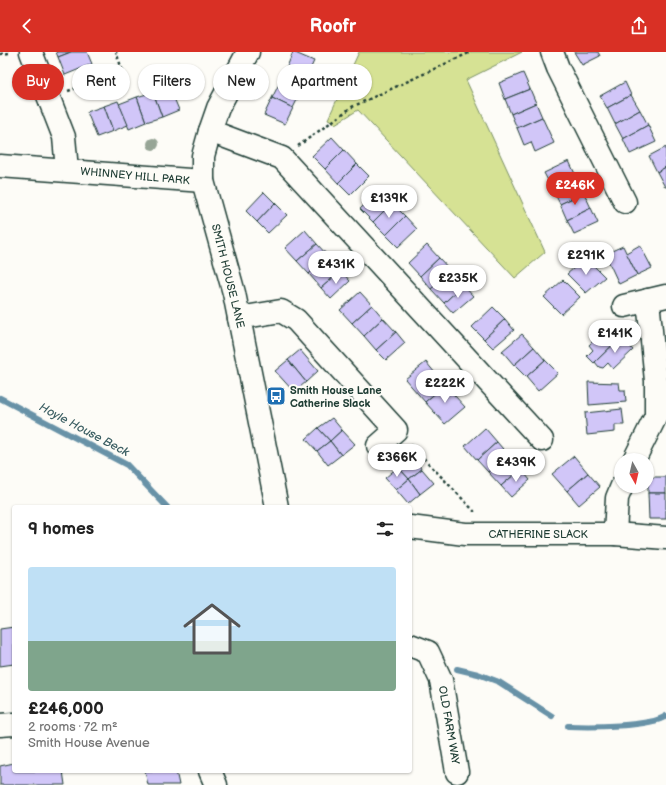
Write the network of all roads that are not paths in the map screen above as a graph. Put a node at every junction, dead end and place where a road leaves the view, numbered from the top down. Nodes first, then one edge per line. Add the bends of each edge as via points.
1 (31, 52) edge
2 (248, 52) edge
3 (552, 52) edge
4 (210, 131) junction
5 (0, 166) edge
6 (68, 170) junction
7 (203, 181) junction
8 (624, 202) dead end
9 (657, 298) edge
10 (624, 306) dead end
11 (239, 318) junction
12 (542, 440) dead end
13 (378, 446) dead end
14 (638, 453) edge
15 (619, 493) edge
16 (277, 505) edge
17 (412, 526) edge
18 (615, 534) junction
19 (666, 538) edge
20 (412, 646) edge
21 (12, 724) edge
22 (0, 725) edge
23 (457, 772) dead end
24 (211, 773) edge
25 (216, 785) edge

1 - 6 street, WHINNEY HILL PARK via 64,137
2 - 4 street, SMITH HOUSE LANE via 218,108
3 - 8 street
4 - 7 street, SMITH HOUSE LANE via 203,156
4 - 12 street via 282,158
5 - 6 street, WHINNEY HILL PARK
6 - 7 street, WHINNEY HILL PARK
7 - 11 street, SMITH HOUSE LANE
9 - 10 street
9 - 14 street via 656,416
11 - 13 street via 281,310 296,320 396,430
11 - 16 street, SMITH HOUSE LANE
15 - 18 street
17 - 18 street, CATHERINE SLACK via 465,534
18 - 19 street, CATHERINE SLACK
20 - 23 street, OLD FARM WAY via 428,652 441,680
21 - 22 street
24 - 25 street

